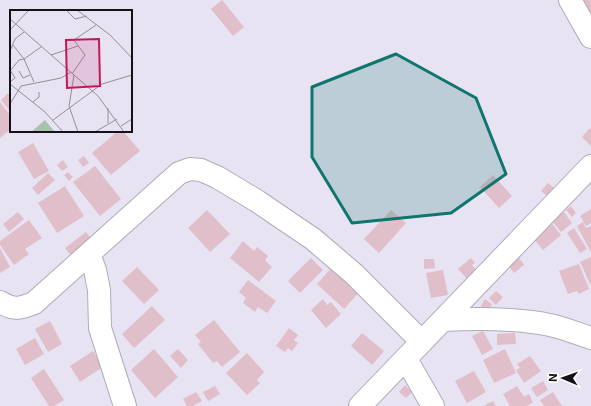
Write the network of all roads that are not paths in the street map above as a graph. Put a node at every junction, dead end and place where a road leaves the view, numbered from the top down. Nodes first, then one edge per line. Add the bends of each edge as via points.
1 (570, 0) edge
2 (591, 37) edge
3 (591, 166) edge
4 (89, 254) junction
5 (0, 302) edge
6 (443, 320) junction
7 (591, 338) edge
8 (422, 342) junction
9 (406, 359) junction
10 (125, 406) edge
11 (360, 406) edge
12 (433, 406) edge

1 - 2 street
3 - 6 street
4 - 5 street via 34,303 22,308 10,308
4 - 8 street via 179,174 190,169 201,170 257,201 313,239 354,274
4 - 10 street via 99,290 100,328
6 - 7 street via 519,320 551,325
6 - 8 street
8 - 9 street
9 - 11 street
9 - 12 street

